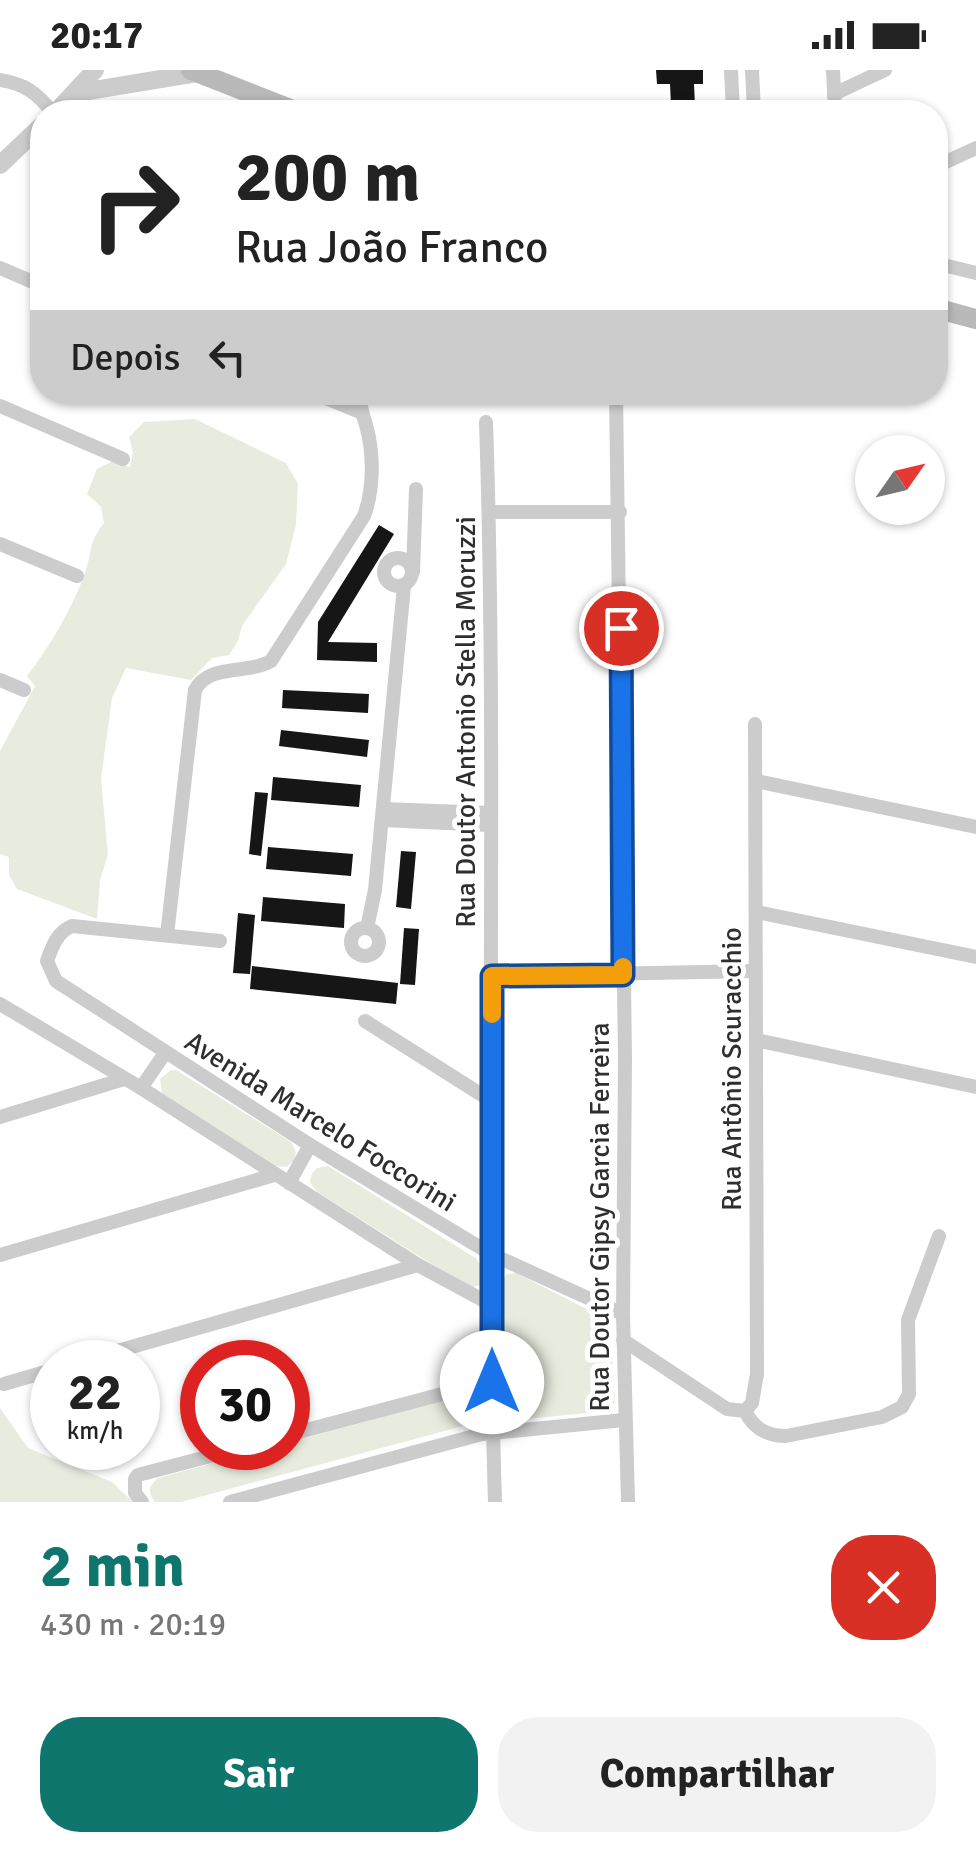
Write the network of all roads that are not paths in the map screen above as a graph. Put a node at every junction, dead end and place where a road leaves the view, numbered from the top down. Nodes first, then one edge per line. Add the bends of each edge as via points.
1 (94, 70) edge
2 (730, 70) edge
3 (752, 70) edge
4 (832, 70) edge
5 (885, 70) edge
6 (194, 72) edge
7 (0, 80) edge
8 (76, 93) junction
9 (834, 94) junction
10 (44, 100) edge
11 (68, 100) edge
12 (267, 100) edge
13 (732, 100) edge
14 (753, 100) edge
15 (834, 100) edge
16 (30, 136) edge
17 (976, 148) edge
18 (948, 161) edge
19 (0, 165) edge
20 (948, 266) edge
21 (0, 268) edge
22 (976, 273) edge
23 (30, 281) edge
24 (948, 312) edge
25 (976, 320) edge
26 (343, 405) edge
27 (360, 405) edge
28 (616, 405) edge
29 (0, 406) edge
30 (360, 412) junction
31 (486, 422) dead end
32 (123, 460) dead end
33 (416, 489) dead end
34 (489, 512) junction
35 (620, 512) junction
36 (414, 529) junction
37 (0, 544) edge
38 (388, 562) junction
39 (413, 573) junction
40 (78, 576) dead end
41 (404, 586) junction
42 (0, 680) edge
43 (24, 690) dead end
44 (755, 724) dead end
45 (756, 781) junction
46 (382, 814) junction
47 (489, 819) junction
48 (976, 826) edge
49 (756, 912) junction
50 (367, 928) dead end
51 (167, 935) junction
52 (220, 940) dead end
53 (976, 957) edge
54 (755, 972) junction
55 (623, 975) junction
56 (492, 976) junction
57 (0, 1004) edge
58 (365, 1021) dead end
59 (756, 1040) junction
60 (165, 1054) junction
61 (124, 1079) junction
62 (976, 1086) edge
63 (141, 1088) junction
64 (492, 1102) junction
65 (0, 1116) edge
66 (310, 1145) junction
67 (274, 1175) junction
68 (289, 1183) junction
69 (939, 1236) dead end
70 (0, 1254) edge
71 (491, 1254) junction
72 (418, 1265) junction
73 (492, 1305) junction
74 (623, 1314) junction
75 (157, 1340) edge
76 (623, 1340) junction
77 (30, 1376) edge
78 (492, 1382) junction
79 (4, 1384) dead end
80 (745, 1412) junction
81 (624, 1420) junction
82 (310, 1429) edge
83 (493, 1432) junction
84 (180, 1464) edge
85 (142, 1502) edge
86 (230, 1502) edge
87 (495, 1502) edge
88 (628, 1502) edge

1 - 8 street
2 - 13 street
3 - 14 street
4 - 9 street
5 - 9 street
6 - 8 street
6 - 12 main road
7 - 10 street
8 - 11 street
9 - 15 street
16 - 19 street
17 - 18 street
20 - 22 street
21 - 23 street
24 - 25 main road
26 - 30 street
27 - 30 street
28 - 35 street, Rua Doutor Gipsy Garcia Ferreira
29 - 32 street
30 - 51 street via 371,489 364,516 271,661 209,674 195,690
31 - 34 street, Rua Doutor Antonio Stella Moruzzi
33 - 36 street
34 - 35 street
34 - 47 street, Rua Doutor Antonio Stella Moruzzi
35 - 55 street, Rua Doutor Gipsy Garcia Ferreira
36 - 38 street
36 - 39 street
37 - 40 street
38 - 39 street via 404,559
38 - 41 street via 387,582
39 - 41 street
41 - 46 street
42 - 43 street
44 - 45 street, Rua Antônio Scuracchio
45 - 48 street
45 - 49 street, Rua Antônio Scuracchio
46 - 47 street
46 - 50 street
47 - 56 street, Rua Doutor Antonio Stella Moruzzi
49 - 53 street
49 - 54 street, Rua Antônio Scuracchio
51 - 52 street
51 - 60 street, Avenida Marcelo Foccorini via 72,926 47,961 56,981
54 - 55 street
54 - 59 street, Rua Antônio Scuracchio
55 - 56 street
55 - 74 street, Rua Doutor Gipsy Garcia Ferreira
56 - 64 street, Rua Doutor Antonio Stella Moruzzi
57 - 61 street
58 - 64 street
59 - 62 street
59 - 80 street, Rua Antônio Scuracchio via 757,1374
60 - 63 street
60 - 66 street, Avenida Marcelo Foccorini
61 - 63 street
61 - 65 street
63 - 67 street
64 - 71 street, Rua Doutor Antonio Stella Moruzzi
66 - 68 street
66 - 71 street, Avenida Marcelo Foccorini
67 - 68 street
67 - 70 street
68 - 72 street
69 - 80 street via 908,1320 909,1394 902,1407 786,1436 761,1431
71 - 73 street, Rua Doutor Antonio Stella Moruzzi
71 - 74 street, Avenida Marcelo Foccorini
72 - 73 street
72 - 75 street
73 - 78 street, Rua Doutor Antonio Stella Moruzzi
74 - 76 street, Rua Doutor Gipsy Garcia Ferreira
76 - 80 street via 728,1408
76 - 81 street, Rua Doutor Gipsy Garcia Ferreira
77 - 79 street
78 - 82 street
78 - 83 street, Rua Doutor Antonio Stella Moruzzi
81 - 83 street
81 - 88 street, Rua Doutor Gipsy Garcia Ferreira
83 - 86 street
83 - 87 street, Rua Doutor Antonio Stella Moruzzi
84 - 85 street via 138,1475

